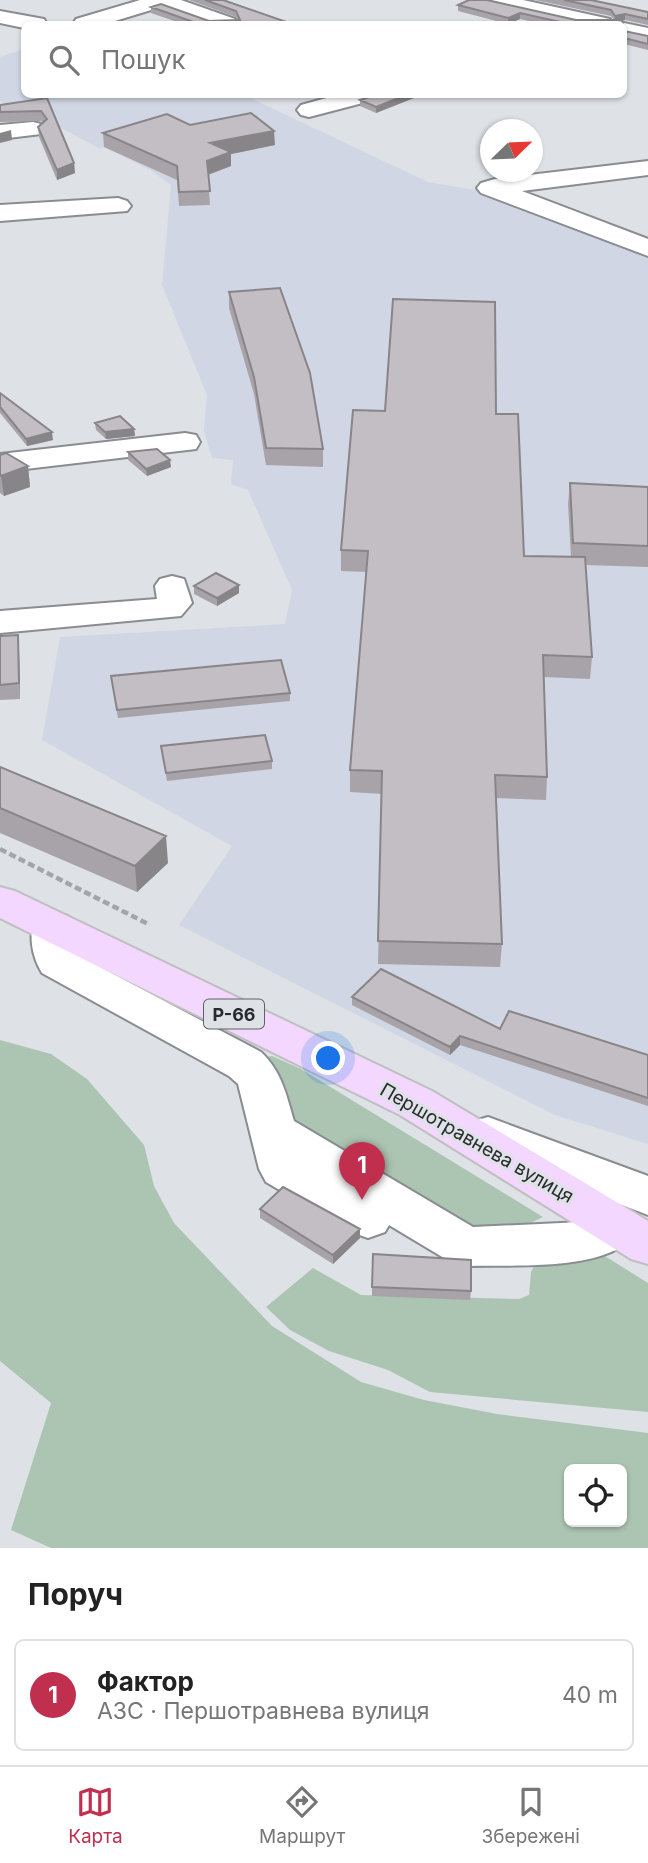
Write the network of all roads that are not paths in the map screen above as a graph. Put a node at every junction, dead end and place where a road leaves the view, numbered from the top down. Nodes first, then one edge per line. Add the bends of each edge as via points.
1 (495, 0) edge
2 (0, 17) edge
3 (21, 21) edge
4 (94, 21) edge
5 (219, 21) edge
6 (568, 21) edge
7 (627, 30) edge
8 (648, 34) edge
9 (355, 98) edge
10 (309, 110) dead end
11 (33, 129) dead end
12 (0, 132) edge
13 (648, 168) edge
14 (118, 206) dead end
15 (0, 213) edge
16 (648, 248) edge
17 (185, 442) dead end
18 (0, 463) edge
19 (172, 586) dead end
20 (0, 622) edge
21 (0, 901) edge
22 (52, 926) junction
23 (638, 1222) edge

1 - 6 street
2 - 3 street
4 - 5 street via 162,0
7 - 8 street
9 - 10 street
11 - 12 street
13 - 16 street via 490,188
14 - 15 street
17 - 18 street
19 - 20 street via 176,603 169,609
21 - 22 main road, Першотравнева вулиця / Р-66
22 - 23 main road, Першотравнева вулиця / Р-66 via 415,1103
22 - 23 street via 57,963 245,1065 259,1077 283,1169 417,1248 589,1241

